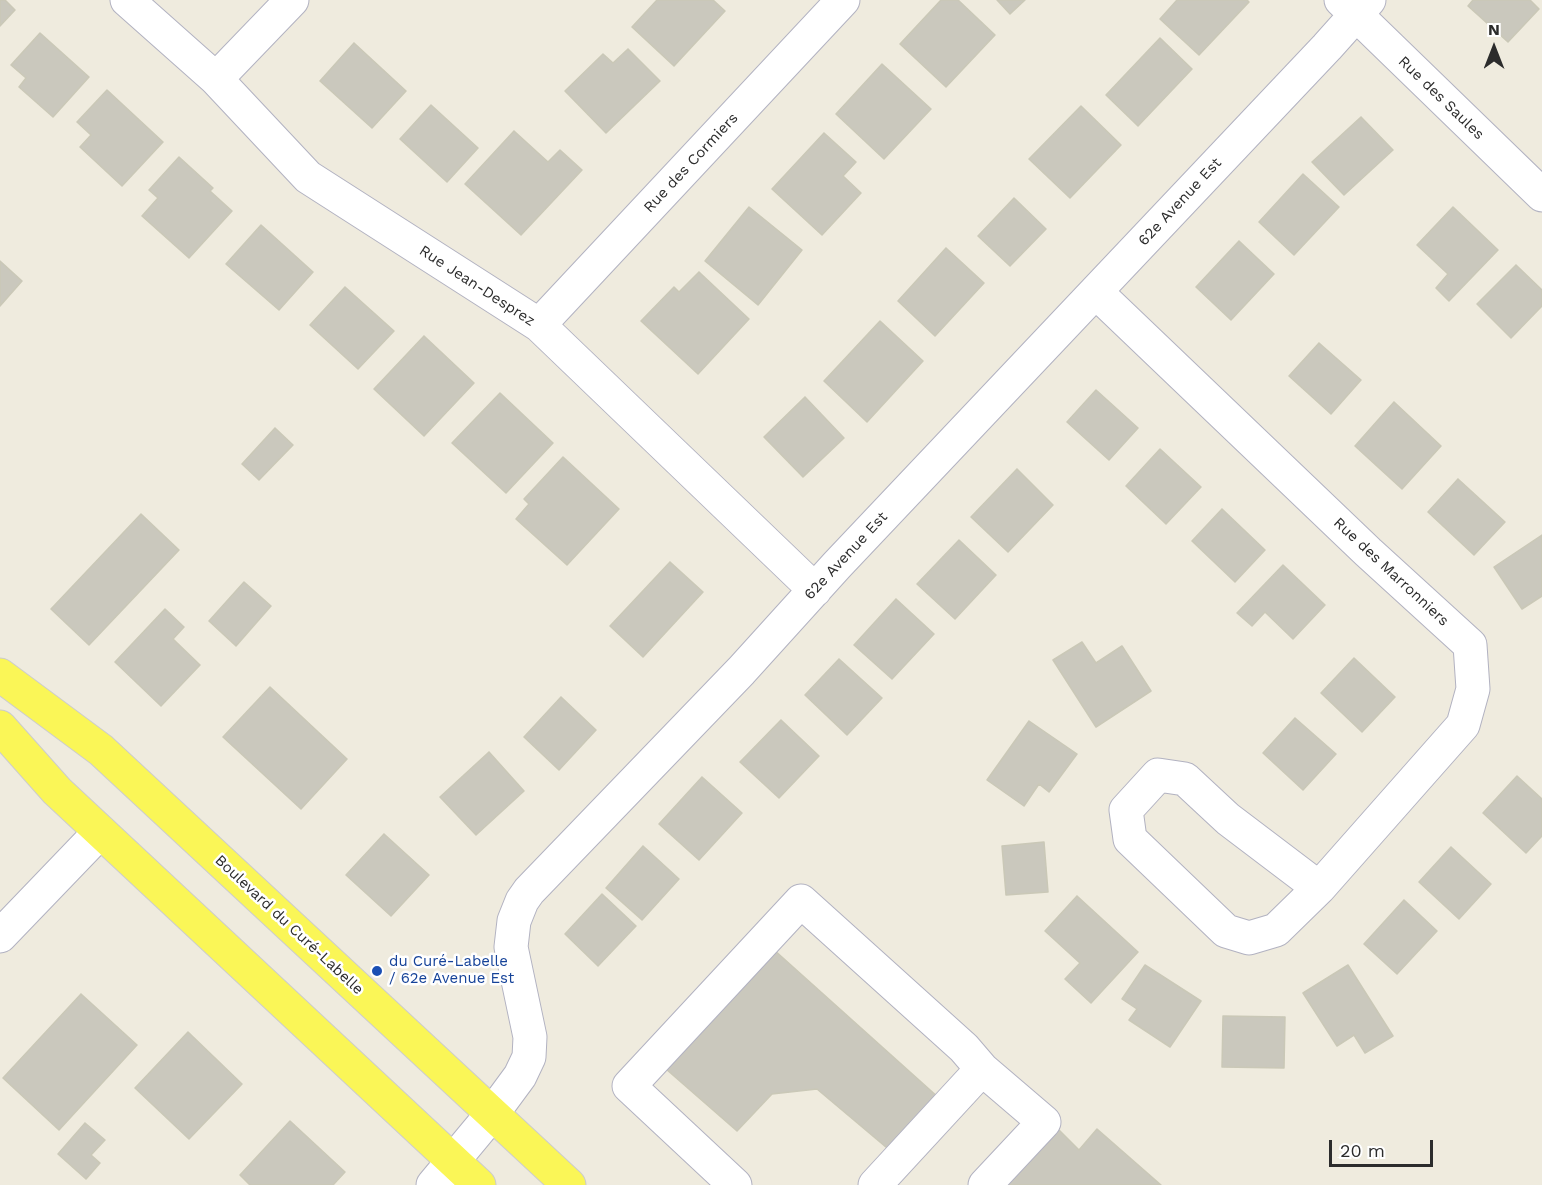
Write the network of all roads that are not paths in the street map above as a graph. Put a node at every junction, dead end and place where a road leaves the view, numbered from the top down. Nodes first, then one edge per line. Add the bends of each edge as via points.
1 (127, 0) edge
2 (292, 0) edge
3 (843, 0) edge
4 (1355, 5) edge
5 (216, 79) junction
6 (1542, 195) edge
7 (1096, 292) junction
8 (539, 325) junction
9 (815, 590) junction
10 (0, 675) edge
11 (0, 727) edge
12 (100, 832) junction
13 (1319, 888) junction
14 (0, 936) edge
15 (982, 1069) junction
16 (492, 1114) junction
17 (443, 1173) edge
18 (479, 1185) edge
19 (570, 1185) edge
20 (735, 1185) edge
21 (875, 1185) edge
22 (985, 1185) edge

1 - 5 street, Rue Jean-Desprez
2 - 5 street
3 - 8 street, Rue des Cormiers
4 - 6 street, Rue des Saules
4 - 7 street, 62e Avenue Est
5 - 8 street, Rue Jean-Desprez via 308,177
7 - 9 street, 62e Avenue Est
7 - 13 street, Rue des Marronniers via 1470,645 1473,689 1463,725
8 - 9 street, Rue Jean-Desprez
9 - 16 street, 62e Avenue Est via 538,879 522,901 514,921 512,947 530,1049 520,1076
10 - 16 main road, Boulevard du Curé-Labelle via 101,750
11 - 12 main road
12 - 14 street
12 - 17 main road
13 - 13 street, Rue des Marronniers via 1228,819 1185,779 1158,775 1126,810 1130,839 1226,931 1249,938 1276,930
15 - 20 street via 964,1048 801,901 629,1086
15 - 21 street
15 - 22 street via 1044,1122
16 - 17 street, 62e Avenue Est
16 - 19 main road, Boulevard du Curé-Labelle
17 - 18 main road

